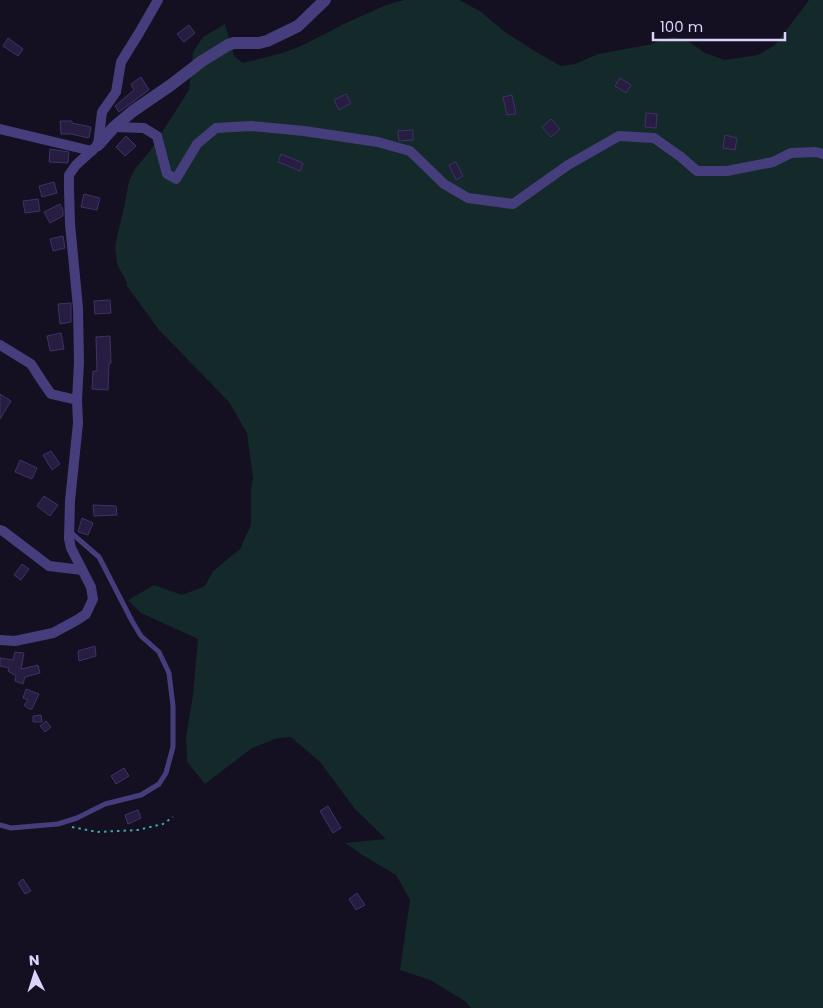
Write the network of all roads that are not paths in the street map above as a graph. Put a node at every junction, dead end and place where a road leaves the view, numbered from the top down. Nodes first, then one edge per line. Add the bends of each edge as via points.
1 (158, 0) edge
2 (325, 0) edge
3 (114, 127) junction
4 (0, 129) edge
5 (95, 148) junction
6 (823, 154) edge
7 (0, 346) edge
8 (77, 400) junction
9 (0, 530) edge
10 (69, 530) junction
11 (82, 570) junction
12 (0, 640) edge
13 (0, 825) edge

1 - 5 street via 121,62 116,92 102,112
2 - 3 street via 298,26 267,41 228,45
3 - 5 street
3 - 6 street via 144,128 157,136 167,174 176,179 197,144 216,128 252,126 378,142 410,151 444,184 468,198 513,204 568,165 619,136 654,138 697,171 727,171 772,162 791,153
4 - 5 street
5 - 8 street via 69,176 78,308
7 - 8 street via 31,364 51,394
8 - 10 street via 78,430
9 - 11 street via 49,566
10 - 11 street via 68,539
10 - 13 lane via 99,557 141,636 159,652 169,673 173,747 166,773 159,784 141,795 105,804 58,824 11,828
11 - 12 street via 93,599 86,614 53,633 15,641

